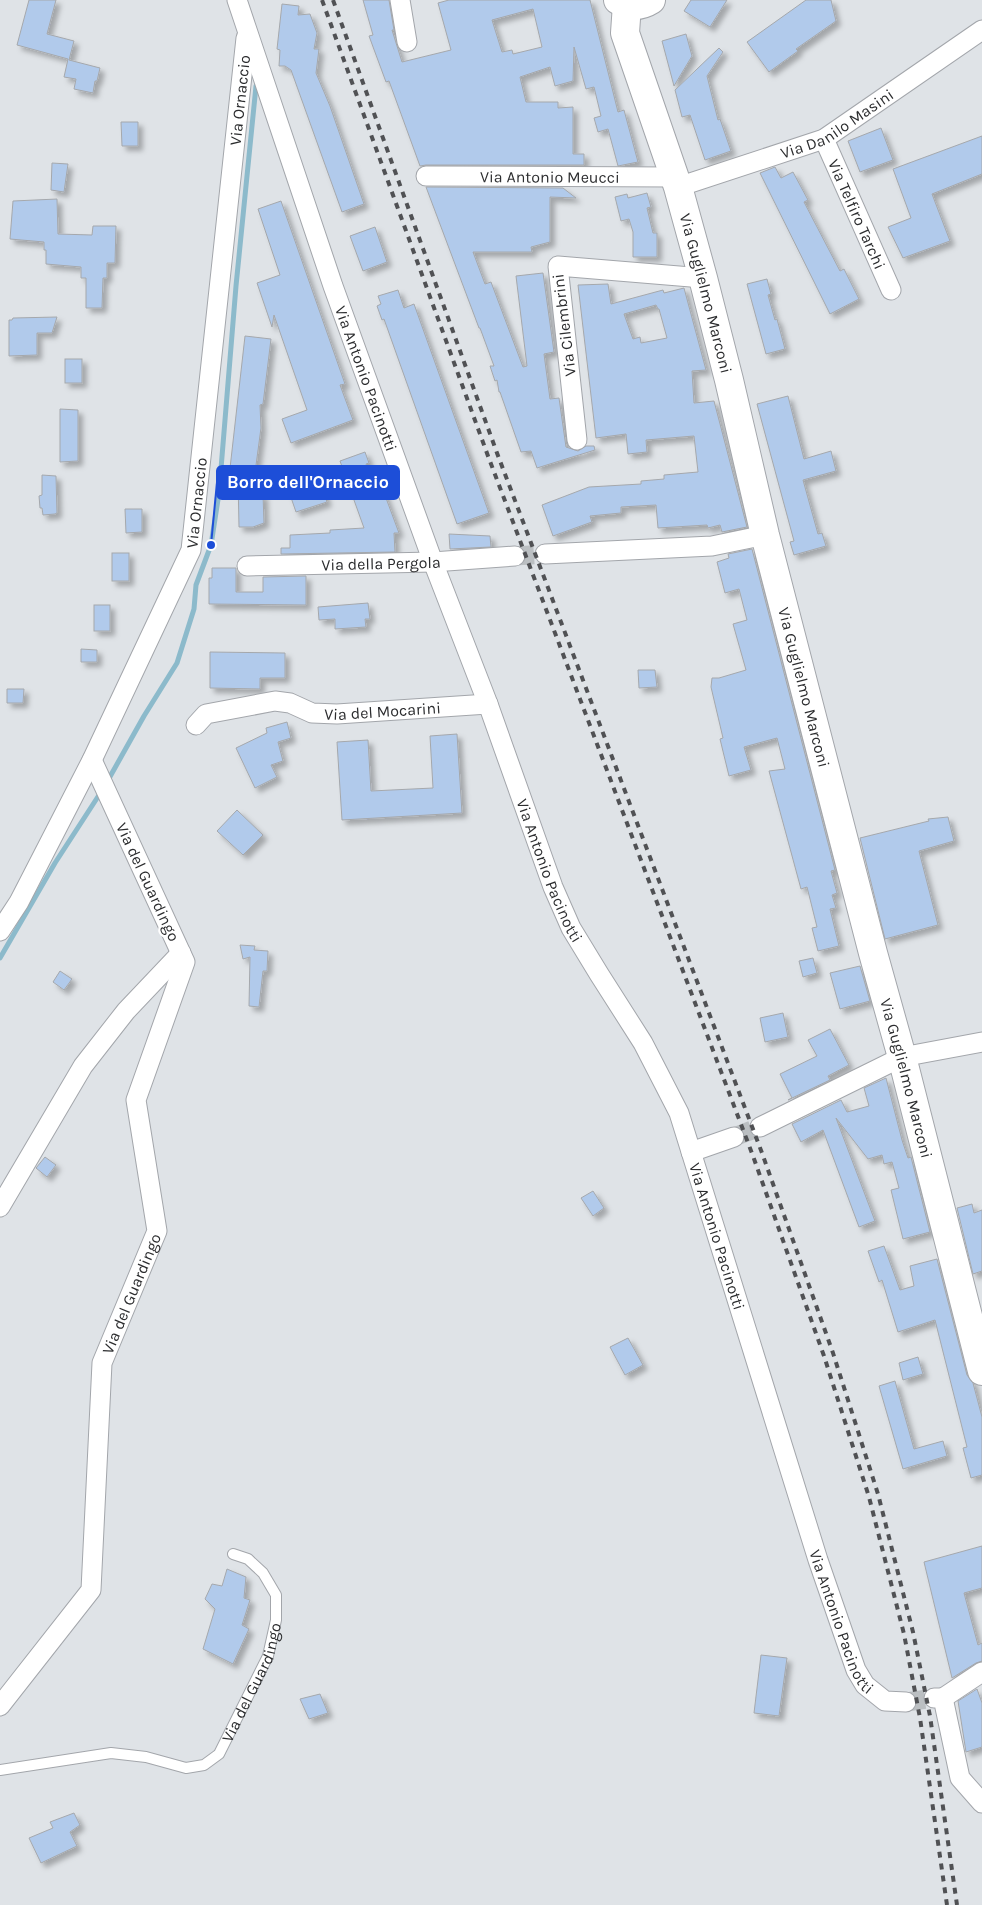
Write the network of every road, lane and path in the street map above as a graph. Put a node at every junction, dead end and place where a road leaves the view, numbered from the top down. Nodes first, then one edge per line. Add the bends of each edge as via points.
1 (237, 0) edge
2 (400, 0) edge
3 (632, 2) edge
4 (982, 30) edge
5 (247, 32) junction
6 (407, 42) dead end
7 (824, 139) junction
8 (426, 176) dead end
9 (676, 182) junction
10 (703, 278) junction
11 (891, 290) dead end
12 (578, 440) dead end
13 (764, 535) junction
14 (545, 554) tunnel mouth
15 (515, 556) tunnel mouth
16 (433, 562) junction
17 (247, 566) dead end
18 (488, 704) junction
19 (196, 725) dead end
20 (96, 768) junction
21 (0, 931) edge
22 (181, 953) junction
23 (982, 1042) edge
24 (902, 1056) junction
25 (760, 1127) tunnel mouth
26 (734, 1137) tunnel mouth
27 (692, 1152) junction
28 (0, 1207) edge
29 (982, 1371) edge
30 (233, 1554) dead end
31 (982, 1672) edge
32 (906, 1702) tunnel mouth
33 (0, 1706) edge
34 (0, 1770) edge
35 (982, 1803) edge

1 - 5 street, Via Antonio Pacinotti
2 - 6 street
3 - 9 street, Via Guglielmo Marconi via 625,33
4 - 7 street, Via Danilo Masini
5 - 16 street, Via Antonio Pacinotti via 336,295
5 - 20 street, Via Ornaccio via 191,550
7 - 9 street, Via Danilo Masini
7 - 11 street, Via Telfiro Tarchi
8 - 9 street, Via Antonio Meucci
9 - 10 street, Via Guglielmo Marconi
10 - 12 street, Via Cilembrini via 558,266
10 - 13 street, Via Guglielmo Marconi via 730,380
13 - 14 street via 712,546
13 - 24 street, Via Guglielmo Marconi
15 - 16 street, Via della Pergola
16 - 17 street, Via della Pergola
16 - 18 street, Via Antonio Pacinotti
18 - 19 street, Via del Mocarini via 336,714 312,713 290,703 275,701 206,714
18 - 27 street, Via Antonio Pacinotti via 556,896 598,974 643,1043 679,1113
20 - 21 street, Via Ornaccio
20 - 22 street, Via del Guardingo
22 - 28 street via 126,1012 83,1066
22 - 33 street, Via del Guardingo via 185,962 136,1100 157,1231 102,1363 90,1590
23 - 24 street
24 - 25 street
24 - 29 street, Via Guglielmo Marconi
26 - 27 street
27 - 32 street, Via Antonio Pacinotti via 818,1560 856,1670 865,1685 885,1700
30 - 34 lane, Via del Guardingo via 248,1559 263,1573 276,1595 276,1620 268,1656 219,1754 204,1765 186,1768 146,1757 111,1753
31 - 35 street via 938,1698 960,1778

